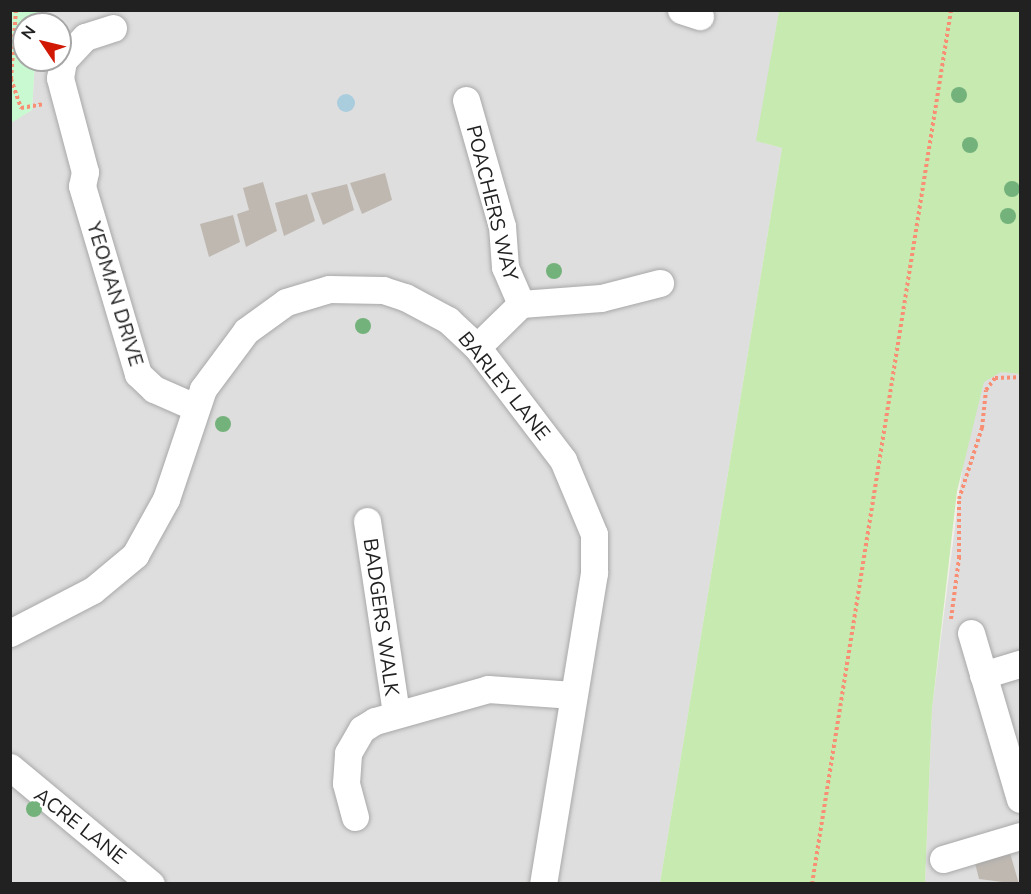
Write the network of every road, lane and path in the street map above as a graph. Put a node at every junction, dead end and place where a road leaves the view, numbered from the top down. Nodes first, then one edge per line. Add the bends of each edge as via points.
1 (16, 10) edge
2 (951, 10) edge
3 (113, 28) dead end
4 (466, 100) dead end
5 (50, 103) dead end
6 (660, 283) dead end
7 (521, 304) junction
8 (477, 347) junction
9 (1020, 377) edge
10 (195, 407) junction
11 (367, 521) dead end
12 (10, 633) edge
13 (971, 633) joint
14 (1020, 664) edge
15 (983, 675) junction
16 (573, 695) junction
17 (396, 712) junction
18 (10, 767) edge
19 (1020, 799) edge
20 (355, 817) dead end
21 (1020, 836) edge
22 (943, 859) dead end
23 (133, 878) edge
24 (543, 884) edge
25 (812, 884) edge

1 - 5 path via 11,79 21,108
2 - 25 path
3 - 10 street, YEOMAN DRIVE via 85,37 63,61 60,78 85,172 82,186 132,362 154,389
4 - 7 street, POACHERS WAY via 502,226 506,267
6 - 7 street, POACHERS WAY via 601,298
7 - 8 street, POACHERS WAY
8 - 10 street, BARLEY LANE via 448,320 405,297 383,290 329,289 285,303 246,331 215,368
8 - 16 street, BARLEY LANE via 563,460 587,508 594,534 594,573
9 - 13 path via 1002,375 990,382 982,428 959,499 960,558 951,613 955,633
10 - 12 street, BARLEY LANE via 166,499 135,555 93,590
11 - 17 street, BADGERS WALK
13 - 15 street
14 - 15 street
15 - 19 street
16 - 17 street, BADGERS WALK via 488,689
16 - 24 street, BARLEY LANE
17 - 20 street, BADGERS WALK via 362,729 348,753 346,783
18 - 23 street, ACRE LANE
21 - 22 street

